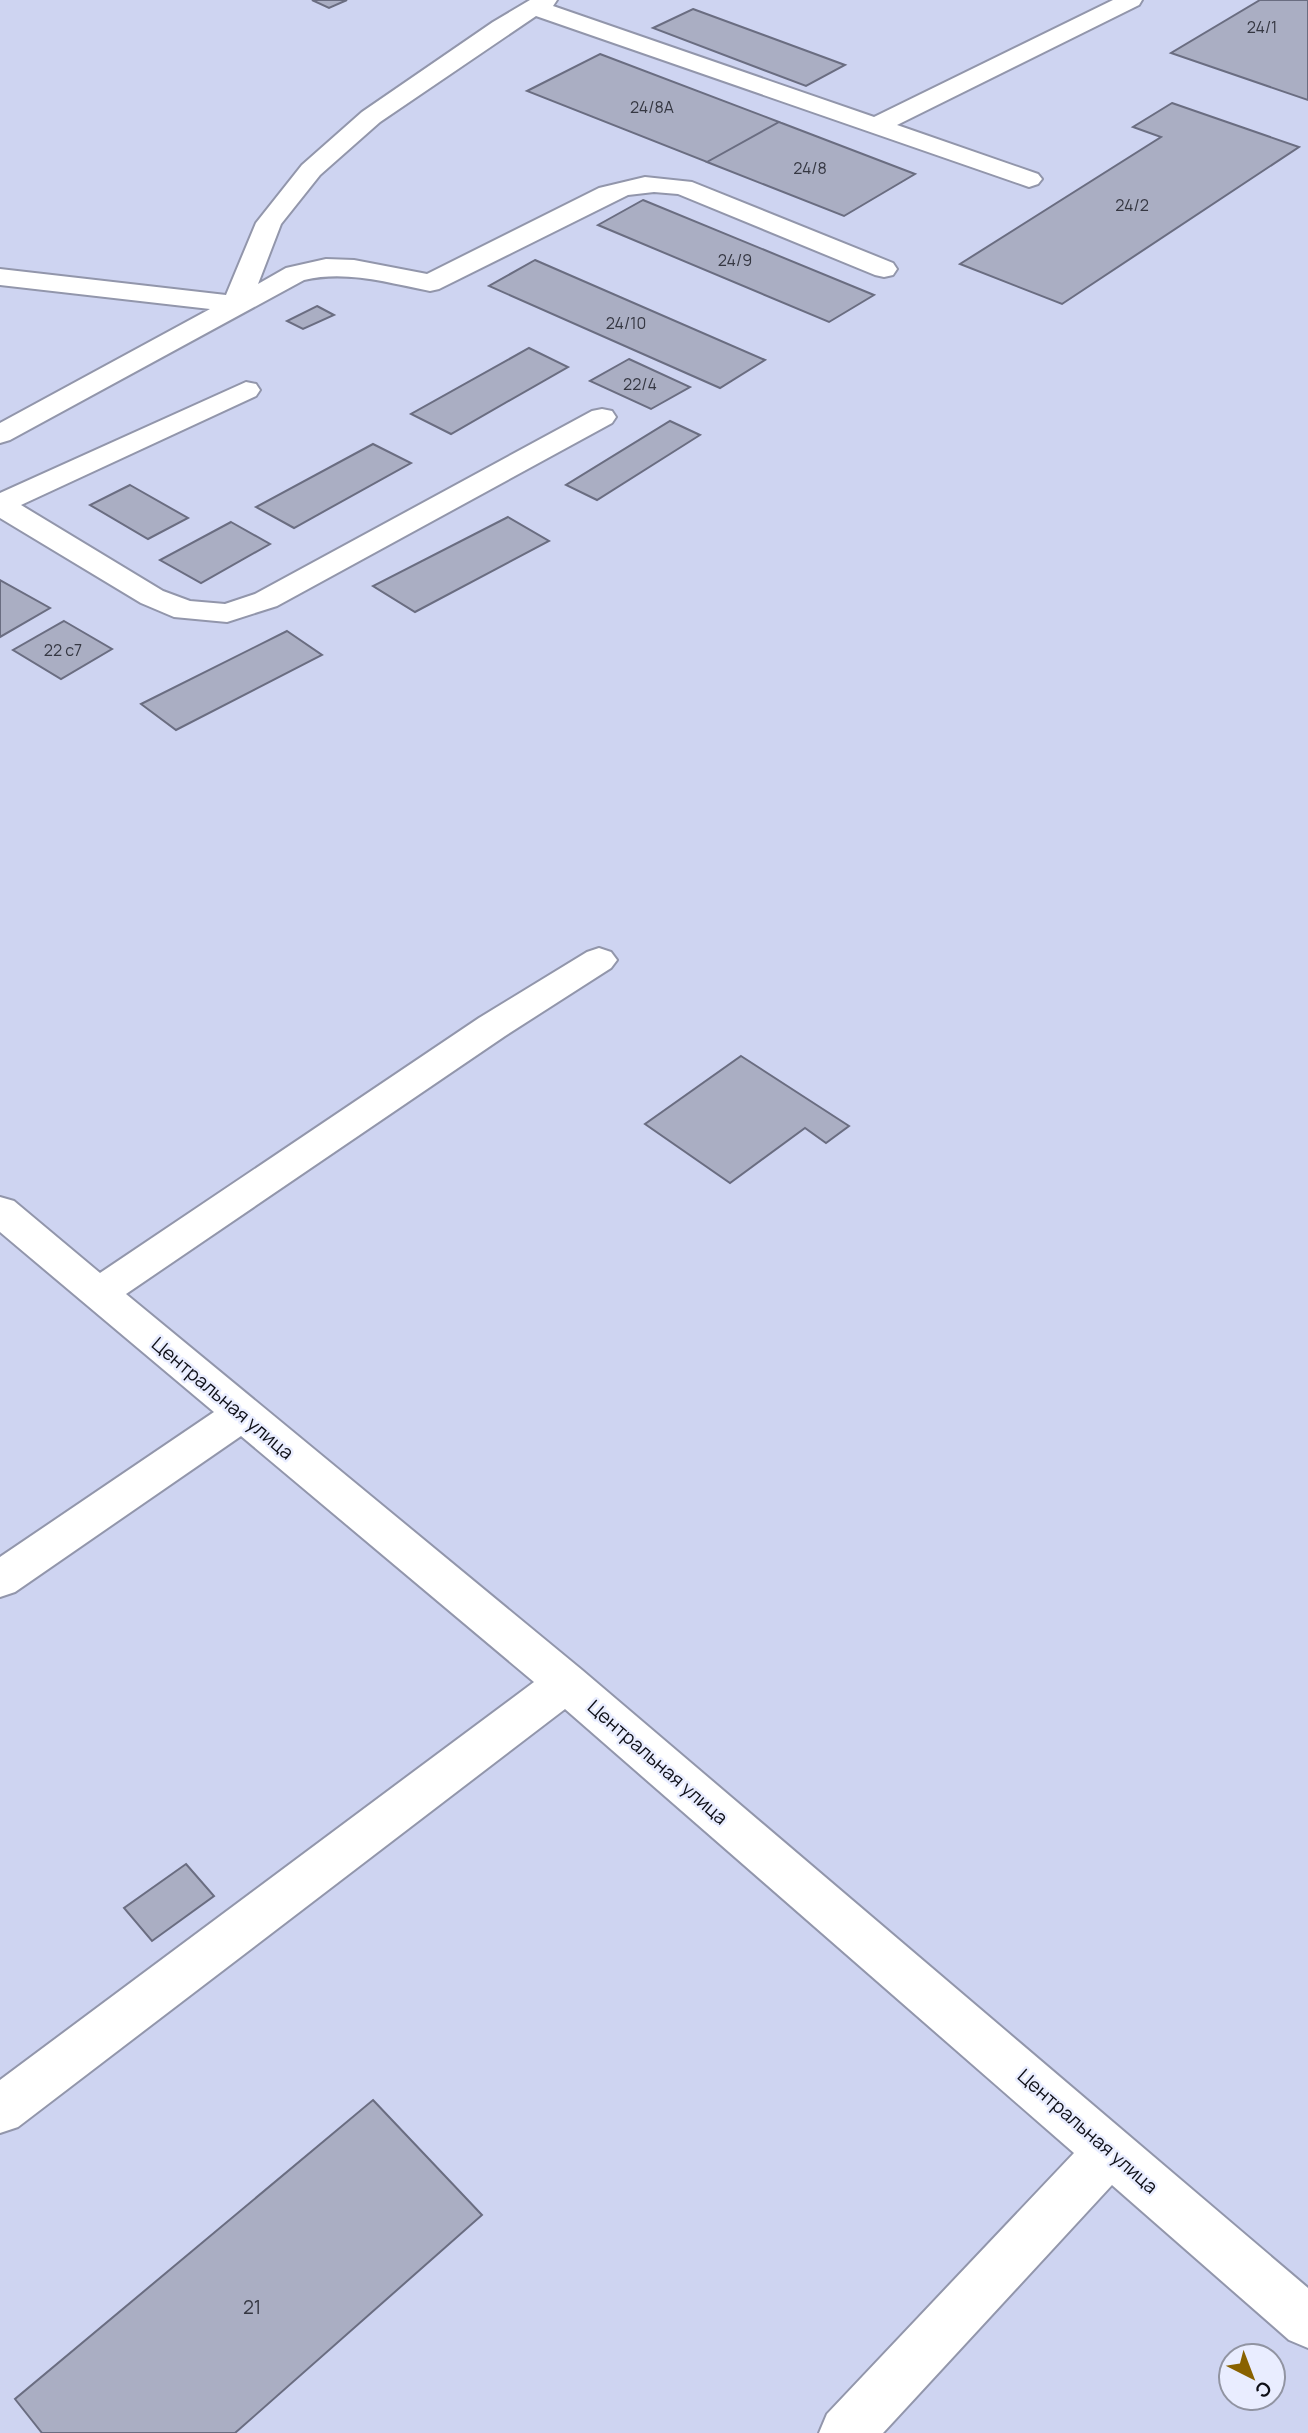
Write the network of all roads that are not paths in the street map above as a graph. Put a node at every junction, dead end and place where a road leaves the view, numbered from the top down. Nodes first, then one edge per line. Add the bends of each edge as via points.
1 (1131, 0) edge
2 (540, 4) edge
3 (875, 126) junction
4 (1029, 179) dead end
5 (884, 269) dead end
6 (0, 278) edge
7 (236, 304) junction
8 (246, 390) dead end
9 (602, 417) dead end
10 (0, 435) edge
11 (0, 504) edge
12 (599, 960) dead end
13 (0, 1211) edge
14 (99, 1293) junction
15 (242, 1414) junction
16 (0, 1580) edge
17 (566, 1683) junction
18 (0, 2110) edge
19 (1111, 2150) junction
20 (1308, 2322) edge
21 (846, 2433) edge

1 - 3 street
2 - 3 street
2 - 7 street via 371,117 311,170 269,223
3 - 4 street
5 - 7 street via 683,187 632,184 430,283 326,267 295,274
6 - 7 street
7 - 10 street
8 - 11 street
9 - 11 street via 266,600 227,613 186,610 152,597
12 - 14 street via 492,1027
13 - 14 street, Центральная улица
14 - 15 street, Центральная улица
15 - 16 street
15 - 17 street, Центральная улица
17 - 18 street
17 - 19 street, Центральная улица
19 - 20 street, Центральная улица
19 - 21 street

